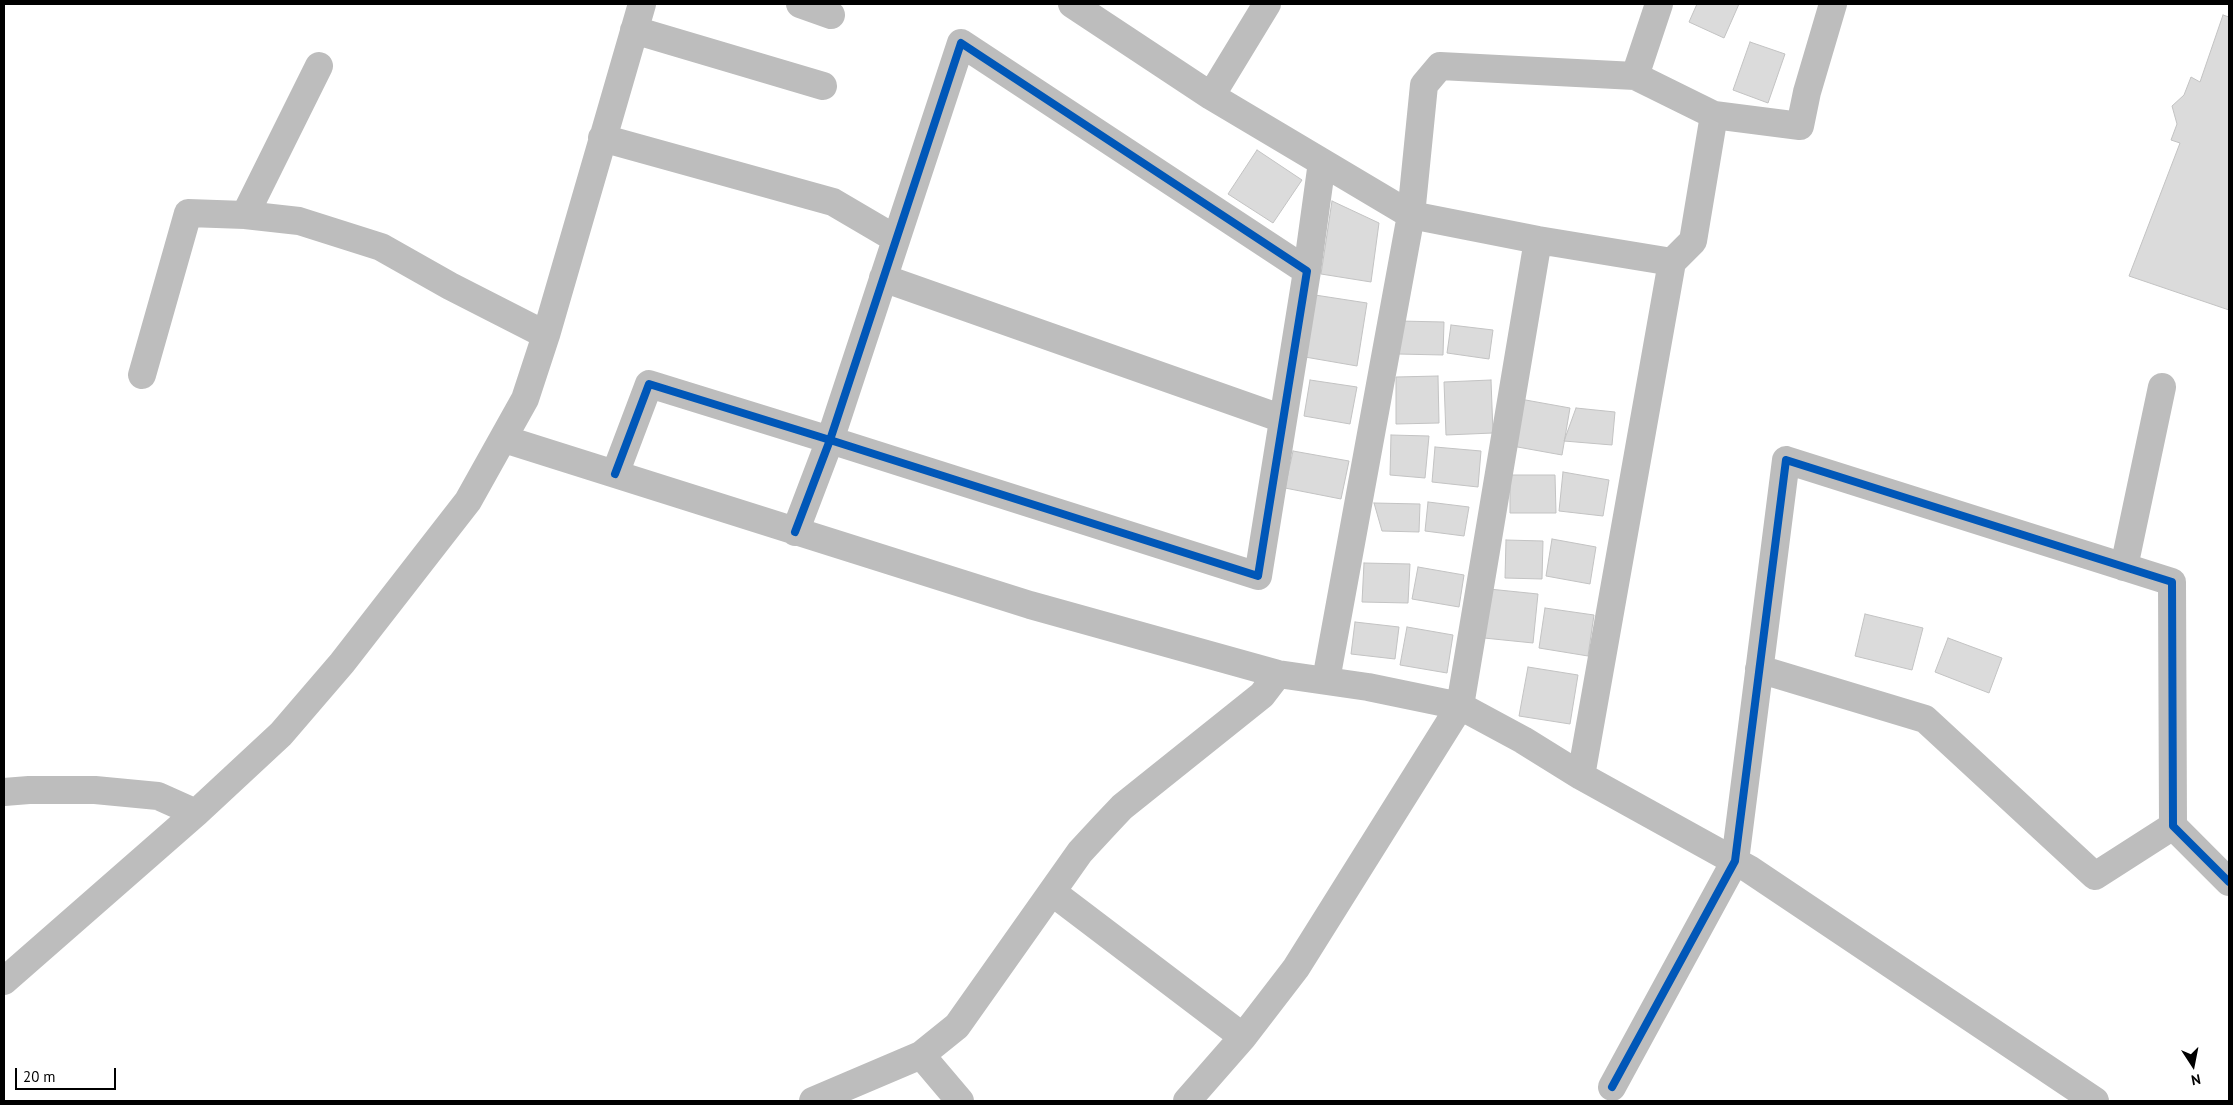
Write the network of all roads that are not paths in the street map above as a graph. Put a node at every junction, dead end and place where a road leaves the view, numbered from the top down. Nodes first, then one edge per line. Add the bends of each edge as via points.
1 (642, 4) edge
2 (800, 4) edge
3 (1072, 4) edge
4 (1267, 4) edge
5 (1659, 4) edge
6 (1833, 4) edge
7 (831, 14) dead end
8 (634, 30) junction
9 (319, 66) dead end
10 (1635, 76) junction
11 (823, 86) dead end
12 (1212, 96) junction
13 (1714, 115) junction
14 (602, 138) junction
15 (1322, 162) junction
16 (1411, 214) junction
17 (245, 215) junction
18 (896, 239) junction
19 (1538, 240) junction
20 (1672, 262) junction
21 (1307, 271) junction
22 (884, 278) junction
23 (546, 335) junction
24 (142, 375) dead end
25 (2162, 387) dead end
26 (1283, 419) junction
27 (504, 439) junction
28 (830, 440) junction
29 (615, 474) junction
30 (794, 532) junction
31 (2124, 567) junction
32 (1759, 669) junction
33 (1278, 674) junction
34 (1326, 680) junction
35 (1460, 706) junction
36 (1581, 776) junction
37 (4, 792) edge
38 (196, 813) junction
39 (2173, 826) junction
40 (1735, 861) junction
41 (2229, 882) edge
42 (1052, 892) junction
43 (4, 982) edge
44 (1243, 1037) junction
45 (921, 1055) junction
46 (1612, 1087) dead end
47 (813, 1101) edge
48 (960, 1101) edge
49 (1187, 1101) edge
50 (2095, 1101) edge

1 - 8 street
2 - 7 street
3 - 12 street
4 - 12 street
5 - 10 street
6 - 13 street via 1800,126
8 - 11 street
8 - 14 street
9 - 17 street
10 - 13 street
10 - 16 street via 1440,66 1424,85
12 - 15 street
13 - 20 street via 1693,241
14 - 18 street via 833,202
14 - 23 street
15 - 16 street
15 - 21 street
16 - 19 street
16 - 34 street
17 - 23 street via 299,221 381,247
17 - 24 street via 188,213
18 - 21 street via 961,43
18 - 22 street
19 - 20 street
19 - 35 street
20 - 36 street
21 - 26 street
22 - 26 street
22 - 28 street
23 - 27 street via 524,399
25 - 31 street
26 - 28 street via 1258,576
27 - 29 street
27 - 38 street via 468,501 342,663 281,734
28 - 29 street via 649,384
28 - 30 street
29 - 30 street
30 - 33 street via 1030,605
31 - 32 street via 1786,460
31 - 39 street via 2172,582
32 - 39 street via 1925,719 2095,876
32 - 40 street
33 - 34 street
33 - 42 street via 1262,695 1122,807 1080,852
34 - 35 street
35 - 36 street
35 - 44 street via 1296,968
36 - 40 street
37 - 38 street via 95,790 158,796
38 - 43 street
39 - 41 street
40 - 46 street
40 - 50 street
42 - 44 street
42 - 45 street via 957,1026
44 - 49 street
45 - 47 street
45 - 48 street

